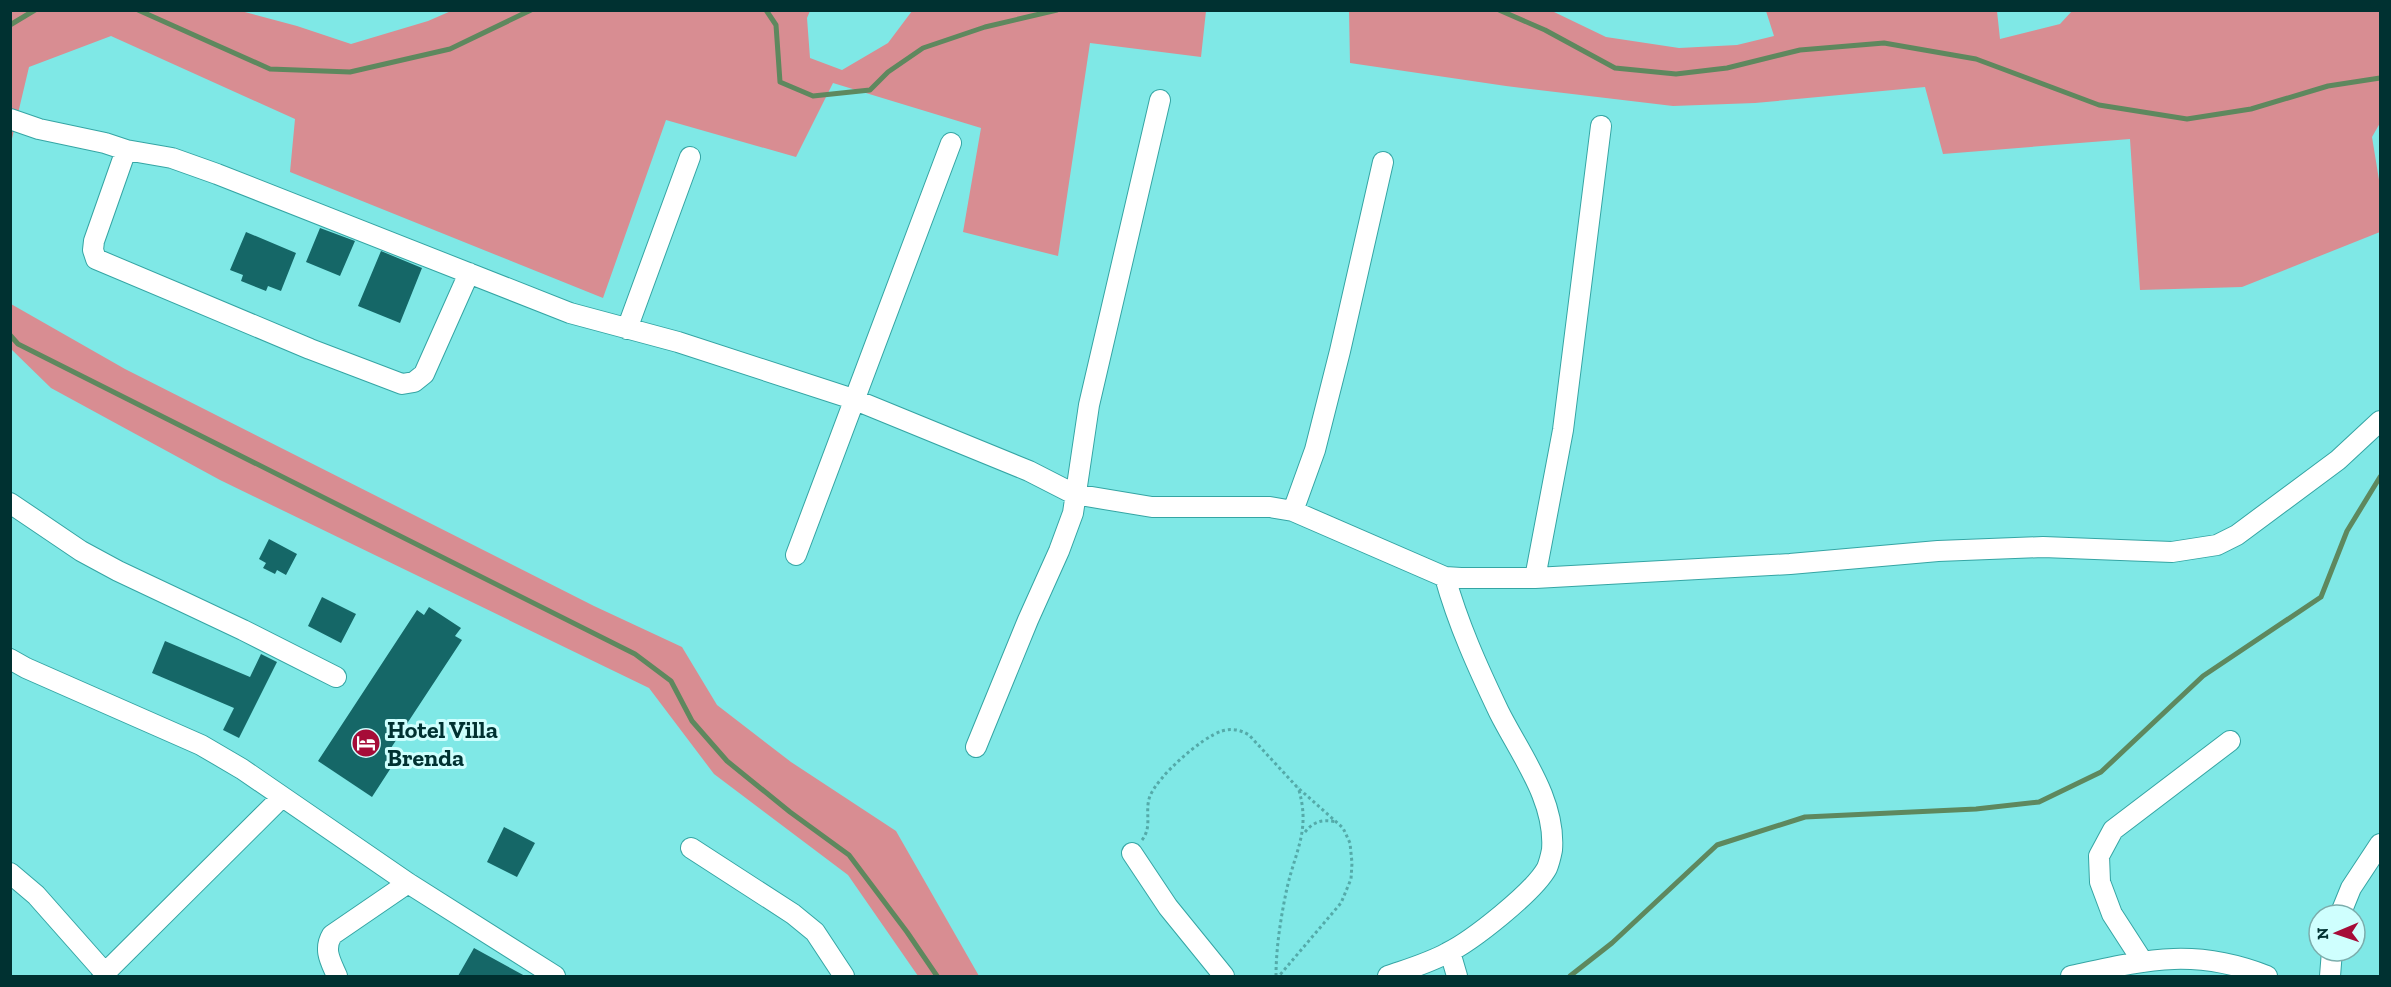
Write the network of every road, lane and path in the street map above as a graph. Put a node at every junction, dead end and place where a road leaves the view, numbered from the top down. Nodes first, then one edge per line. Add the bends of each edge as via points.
1 (1160, 100) dead end
2 (10, 118) edge
3 (1601, 126) dead end
4 (951, 143) dead end
5 (126, 150) junction
6 (690, 157) dead end
7 (1383, 162) dead end
8 (469, 273) junction
9 (627, 329) junction
10 (853, 399) junction
11 (2380, 421) edge
12 (1074, 494) junction
13 (10, 504) edge
14 (1293, 511) junction
15 (796, 555) dead end
16 (1445, 577) junction
17 (1535, 579) junction
18 (10, 659) edge
19 (336, 677) dead end
20 (2230, 741) dead end
21 (976, 747) dead end
22 (1297, 787) junction
23 (282, 797) junction
24 (1336, 822) junction
25 (1304, 833) junction
26 (2380, 844) edge
27 (692, 848) dead end
28 (1132, 853) joint
29 (10, 873) edge
30 (408, 883) junction
31 (2345, 903) edge
32 (1450, 952) junction
33 (2143, 962) junction
34 (103, 975) edge
35 (337, 976) edge
36 (555, 976) edge
37 (844, 976) edge
38 (1224, 976) edge
39 (1277, 976) edge
40 (1388, 976) edge
41 (1457, 976) edge
42 (2070, 976) edge
43 (2267, 976) edge

1 - 12 street via 1089,405
2 - 5 street
3 - 17 street via 1563,430
4 - 10 street
5 - 8 street via 172,158 217,174
5 - 8 street via 94,241 96,259 402,384 414,382 424,374
6 - 9 street
7 - 14 street via 1318,439
8 - 9 street via 570,313
9 - 10 street
10 - 12 street via 1029,471
10 - 15 street
11 - 17 street via 2338,460 2266,515 2217,545 2172,552 2043,547 1938,551
12 - 14 street via 1152,507 1270,507
12 - 21 street via 1073,513 1063,543
13 - 19 street via 117,571
14 - 16 street
16 - 17 street
16 - 32 street via 1463,635 1542,794 1552,850 1547,867 1534,884
18 - 23 street via 201,745
20 - 33 street via 2113,830 2099,856 2100,882 2112,914
22 - 24 path
22 - 25 path
22 - 28 path via 1249,735 1242,730 1222,731 1201,743 1157,784 1149,799 1149,831
23 - 30 street
23 - 34 street
24 - 25 path via 1316,822
24 - 39 path via 1350,843 1352,863 1347,891 1332,915
25 - 39 path via 1288,887
26 - 31 street
27 - 37 street via 815,932
28 - 38 street via 1168,907
29 - 34 street via 36,895
30 - 35 street via 332,934 327,954
30 - 36 street
32 - 40 street
32 - 41 street
33 - 42 street
33 - 43 street via 2177,957 2208,959

